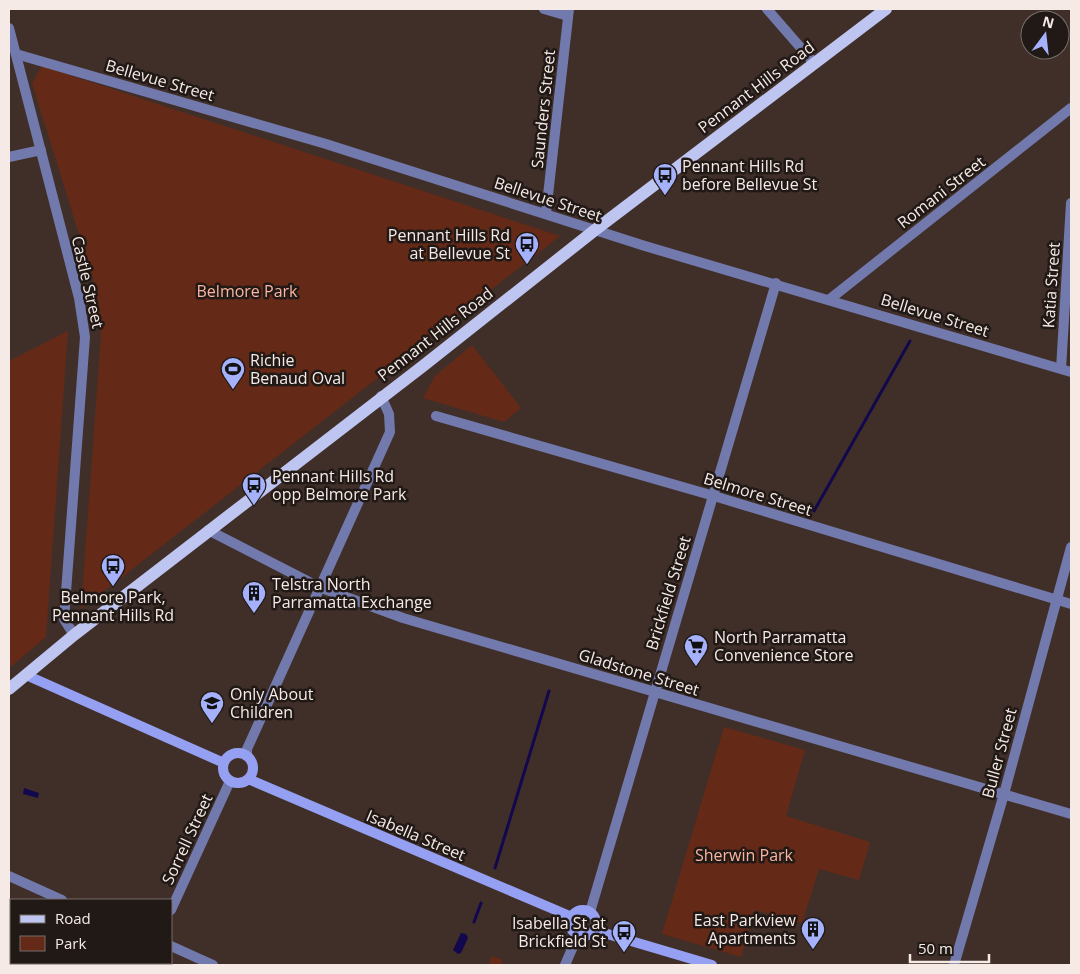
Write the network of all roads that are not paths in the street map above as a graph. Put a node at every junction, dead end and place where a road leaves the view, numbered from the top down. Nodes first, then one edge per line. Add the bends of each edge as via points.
1 (544, 9) edge
2 (767, 9) edge
3 (886, 9) edge
4 (569, 12) edge
5 (9, 28) edge
6 (16, 54) junction
7 (814, 63) junction
8 (1069, 114) edge
9 (41, 150) junction
10 (9, 157) edge
11 (1071, 203) edge
12 (546, 213) junction
13 (595, 230) junction
14 (776, 283) junction
15 (830, 299) junction
16 (1061, 369) junction
17 (1071, 372) edge
18 (381, 396) junction
19 (436, 416) dead end
20 (714, 496) junction
21 (208, 530) junction
22 (1071, 547) edge
23 (319, 587) junction
24 (1055, 600) junction
25 (1071, 604) edge
26 (74, 635) junction
27 (26, 675) junction
28 (9, 689) edge
29 (654, 692) junction
30 (247, 756) junction
31 (224, 763) junction
32 (248, 779) junction
33 (230, 781) junction
34 (1004, 794) junction
35 (1071, 814) edge
36 (9, 876) edge
37 (60, 899) edge
38 (172, 908) edge
39 (590, 912) junction
40 (572, 917) junction
41 (594, 930) junction
42 (578, 935) junction
43 (172, 946) edge
44 (213, 965) edge
45 (565, 965) edge
46 (712, 965) edge
47 (954, 965) edge

1 - 4 street
2 - 7 street
3 - 7 main road, Pennant Hills Road
4 - 12 street, Saunders Street
5 - 6 street, Castle Street
6 - 9 street, Castle Street
6 - 12 street, Bellevue Street via 326,144
7 - 13 main road, Pennant Hills Road
8 - 15 street, Romani Street
9 - 10 street
9 - 26 street, Castle Street via 79,298 85,337 64,619
11 - 16 street, Katia Street
12 - 13 street, Bellevue Street
13 - 14 street, Bellevue Street
13 - 18 main road, Pennant Hills Road
14 - 15 street, Bellevue Street
14 - 20 street, Brickfield Street
15 - 16 street, Bellevue Street
16 - 17 street, Bellevue Street
18 - 21 main road, Pennant Hills Road
18 - 23 street via 390,414 390,432
19 - 20 street, Belmore Street
20 - 24 street, Belmore Street
20 - 29 street, Brickfield Street
21 - 23 street, Gladstone Street
21 - 26 main road, Pennant Hills Road
22 - 24 street, Buller Street
23 - 29 street, Gladstone Street via 404,618
23 - 30 street via 247,749
24 - 25 street, Belmore Street
24 - 34 street, Buller Street
26 - 27 main road, Pennant Hills Road
27 - 28 main road, Pennant Hills Road
27 - 31 street
29 - 34 street, Gladstone Street
29 - 39 street, Brickfield Street
30 - 31 street via 236,754
30 - 32 street via 253,768
31 - 33 street
32 - 33 street via 241,783
32 - 40 street, Isabella Street
33 - 38 street, Sorrell Street
34 - 35 street, Gladstone Street
34 - 47 street, Buller Street
36 - 37 street
39 - 40 street via 578,912
39 - 41 street via 595,918
40 - 42 street via 572,930
41 - 42 street via 587,936
41 - 46 street
42 - 45 street
43 - 44 street

